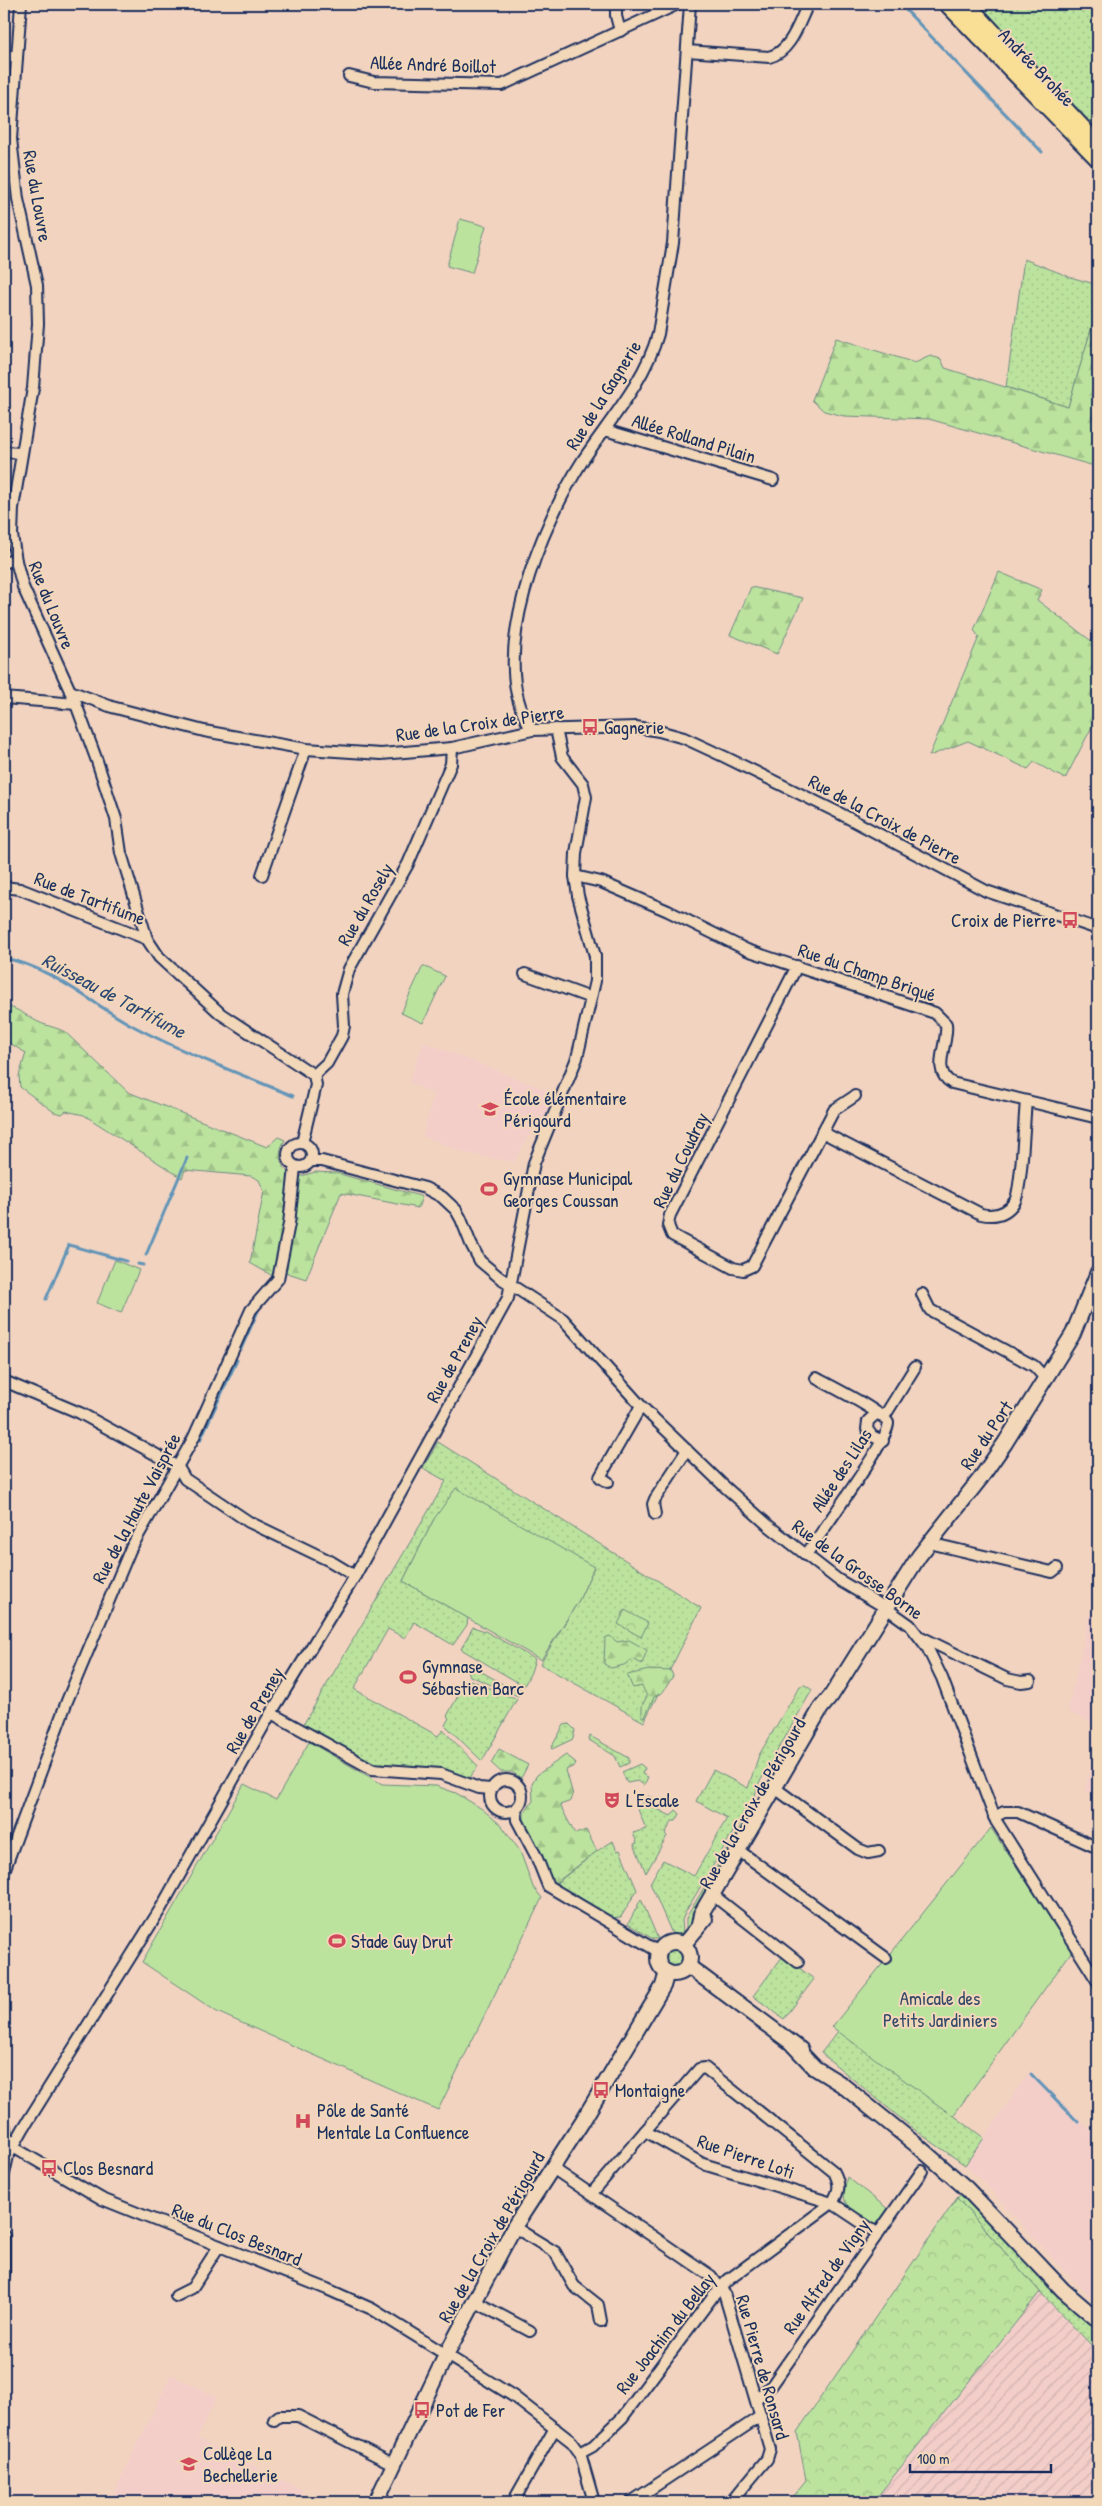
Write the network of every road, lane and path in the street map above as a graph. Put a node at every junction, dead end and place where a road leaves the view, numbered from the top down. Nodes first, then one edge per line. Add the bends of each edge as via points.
1 (21, 4) edge
2 (616, 4) edge
3 (678, 4) edge
4 (690, 4) edge
5 (808, 4) edge
6 (947, 4) edge
7 (967, 4) edge
8 (620, 31) junction
9 (687, 51) junction
10 (4, 55) edge
11 (17, 56) junction
12 (350, 76) dead end
13 (1098, 144) edge
14 (1098, 159) edge
15 (9, 174) edge
16 (605, 430) junction
17 (4, 452) edge
18 (21, 453) junction
19 (772, 480) dead end
20 (16, 560) junction
21 (4, 562) edge
22 (70, 691) junction
23 (4, 698) edge
24 (76, 704) junction
25 (556, 729) junction
26 (532, 730) junction
27 (452, 748) junction
28 (306, 749) junction
29 (262, 875) dead end
30 (575, 876) junction
31 (4, 887) edge
32 (1098, 929) edge
33 (147, 939) junction
34 (797, 966) junction
35 (525, 974) dead end
36 (591, 998) junction
37 (314, 1075) junction
38 (855, 1096) dead end
39 (1026, 1101) junction
40 (1098, 1118) edge
41 (822, 1132) junction
42 (302, 1143) junction
43 (311, 1161) junction
44 (295, 1167) junction
45 (1098, 1272) edge
46 (512, 1284) junction
47 (922, 1294) dead end
48 (915, 1367) dead end
49 (816, 1378) dead end
50 (1045, 1378) junction
51 (4, 1381) edge
52 (642, 1406) junction
53 (880, 1415) junction
54 (883, 1441) junction
55 (687, 1450) junction
56 (178, 1467) junction
57 (608, 1482) dead end
58 (655, 1514) dead end
59 (929, 1543) junction
60 (806, 1555) junction
61 (1057, 1568) dead end
62 (355, 1576) junction
63 (886, 1608) junction
64 (920, 1637) junction
65 (1030, 1681) dead end
66 (271, 1713) junction
67 (491, 1789) junction
68 (778, 1790) junction
69 (516, 1809) junction
70 (994, 1817) junction
71 (1098, 1848) edge
72 (879, 1851) dead end
73 (745, 1856) junction
74 (4, 1871) edge
75 (718, 1899) junction
76 (699, 1925) junction
77 (683, 1945) junction
78 (659, 1952) junction
79 (886, 1958) dead end
80 (798, 1962) dead end
81 (688, 1966) junction
82 (667, 1972) junction
83 (1098, 1982) edge
84 (4, 2123) edge
85 (645, 2131) junction
86 (13, 2147) junction
87 (551, 2167) junction
88 (922, 2171) dead end
89 (4, 2174) edge
90 (592, 2193) junction
91 (832, 2203) junction
92 (514, 2227) junction
93 (877, 2233) junction
94 (4, 2236) edge
95 (220, 2246) junction
96 (4, 2274) edge
97 (721, 2287) junction
98 (1064, 2290) junction
99 (176, 2296) dead end
100 (474, 2301) junction
101 (1098, 2320) edge
102 (601, 2321) dead end
103 (1098, 2326) edge
104 (530, 2331) dead end
105 (446, 2355) junction
106 (756, 2400) junction
107 (761, 2416) junction
108 (274, 2420) dead end
109 (555, 2428) junction
110 (580, 2453) junction
111 (395, 2465) junction
112 (376, 2502) edge
113 (514, 2502) edge
114 (594, 2502) edge
115 (631, 2502) edge
116 (732, 2502) edge

1 - 11 street, Rue du Louvre
2 - 8 street
3 - 8 street, Allée André Boillot
4 - 9 street, Rue de la Gagnerie
5 - 9 street via 790,42 775,56
6 - 14 main road, Andrée Brohée
7 - 13 main road, Andrée Brohée
8 - 12 street, Allée André Boillot via 494,87 374,82
9 - 16 street, Rue de la Gagnerie via 674,243 658,334 632,389
10 - 11 street
11 - 15 street, Rue du Louvre
15 - 18 street, Rue du Louvre via 35,274 38,302 33,388
16 - 19 street, Allée Rolland Pilain
16 - 26 street, Rue de la Gagnerie via 571,481 544,535 525,587 513,652 519,704
17 - 18 street
18 - 20 street, Rue du Louvre via 13,508
20 - 21 street
20 - 22 street, Rue du Louvre via 45,640
22 - 24 street, Rue du Louvre
22 - 28 street, Rue de la Croix de Pierre via 112,707 204,731
23 - 24 street
24 - 33 street, Rue du Louvre via 116,819 121,853
25 - 26 street, Rue de la Croix de Pierre
25 - 30 street, Rue de Preney via 562,757 583,784 586,797
25 - 32 street, Rue de la Croix de Pierre via 636,727 684,738 839,813 986,891
26 - 27 street, Rue de la Croix de Pierre
27 - 28 street, Rue de la Croix de Pierre via 381,754
27 - 37 street, Rue du Rosely via 451,764 408,864 349,969 342,994 342,1036 326,1063
28 - 29 street
30 - 34 street, Rue du Champ Briqué via 601,882 747,950
30 - 36 street, Rue de Preney via 596,956
31 - 33 street, Rue de Tartifume via 20,889
33 - 37 street, Rue de Tartifume via 160,957 221,1014
34 - 39 street, Rue du Champ Briqué via 935,1013 944,1019 947,1029 941,1064 946,1079
34 - 41 street, Rue du Coudray via 670,1216 670,1231 678,1239 733,1268 743,1270 752,1266
35 - 36 street
36 - 46 street, Rue de Preney via 577,1058 534,1163
37 - 42 street via 316,1085
38 - 41 street, Rue du Coudray via 834,1110
39 - 40 street, Rue du Champ Briqué
39 - 41 street via 1017,1196 1008,1210 992,1216 981,1214
42 - 43 street via 311,1150
42 - 44 street via 294,1144 287,1154
43 - 44 street via 306,1166
43 - 46 street via 322,1161 425,1188 442,1197 456,1210 480,1261
44 - 56 street, Rue de la Haute Vaisprée via 288,1232 278,1279 251,1310
45 - 50 street, Rue du Port via 1079,1324
46 - 52 street, Rue de la Grosse Borne via 563,1319
46 - 62 street, Rue de Preney via 508,1298
47 - 50 street via 930,1310 1034,1366
48 - 53 street
49 - 53 street, Allée des Lilas
50 - 59 street, Rue du Port via 985,1472
51 - 56 street via 80,1413
52 - 55 street, Rue de la Grosse Borne
52 - 57 street via 600,1477
53 - 54 street, Allée des Lilas via 888,1427
53 - 54 street via 868,1421 867,1429 872,1436
54 - 60 street, Allée des Lilas
55 - 58 street via 654,1499
55 - 60 street, Rue de la Grosse Borne
56 - 62 street via 185,1479 249,1522
56 - 74 street, Rue de la Haute Vaisprée via 146,1519 105,1607
59 - 61 street via 1052,1572
59 - 63 street, Rue du Port
60 - 63 street, Rue de la Grosse Borne via 837,1579
62 - 66 street, Rue de Preney
63 - 64 street, Rue de la Grosse Borne via 910,1625
63 - 68 street, Rue de la Croix de Périgourd
64 - 65 street via 1007,1679
64 - 70 street, Rue de la Grosse Borne via 942,1678
66 - 67 street via 372,1769 441,1774
66 - 86 street, Rue de Preney via 161,1908
67 - 69 street via 490,1800 496,1808 506,1812
67 - 69 street via 508,1779 518,1784 523,1795
68 - 72 street via 858,1849 868,1853
68 - 73 street, Rue de la Croix de Périgourd
68 - 76 street, Rue de la Croix de Périgourd via 701,1914
69 - 78 street via 517,1820 548,1886
70 - 71 street via 1004,1812 1018,1812
70 - 83 street, Rue de la Grosse Borne
73 - 75 street, Rue de la Croix de Périgourd
73 - 79 street
75 - 76 street, Rue de la Croix de Périgourd
75 - 80 street
76 - 77 street, Rue de la Croix de Périgourd
77 - 78 street via 668,1943
77 - 81 street via 690,1955
78 - 82 street via 659,1963
81 - 82 street via 677,1973
81 - 98 street via 793,2045 815,2068 841,2084 919,2147 971,2181 994,2206 1017,2240
82 - 87 street, Rue de la Croix de Périgourd via 663,1986
84 - 86 street
85 - 90 street
85 - 91 street, Rue Pierre Loti via 703,2164
85 - 91 street via 699,2069 705,2068 834,2172 840,2182
86 - 89 street, Rue de Preney
86 - 95 street, Rue du Clos Besnard via 102,2199
87 - 90 street, Rue Pierre de Ronsard
87 - 92 street, Rue de la Croix de Périgourd
88 - 93 street, Rue Alfred de Vigny
90 - 97 street, Rue Pierre de Ronsard via 711,2276
91 - 93 street, Rue Pierre Loti
91 - 97 street, Rue Joachim du Bellay
92 - 100 street, Rue de la Croix de Périgourd
92 - 102 street via 555,2252 574,2286 598,2305
93 - 106 street, Rue Alfred de Vigny via 772,2385
94 - 96 street
95 - 99 street via 192,2288
95 - 105 street, Rue du Clos Besnard via 372,2310
97 - 106 street, Rue Pierre de Ronsard via 728,2301
97 - 110 street, Rue Joachim du Bellay via 622,2418 593,2446
98 - 101 street
98 - 103 street via 1074,2306
100 - 104 street
100 - 105 street, Rue de la Croix de Périgourd
105 - 109 street, Rue du Clos Besnard via 513,2396
105 - 111 street, Rue de la Croix de Périgourd
106 - 107 street, Rue Pierre de Ronsard
107 - 115 street
107 - 116 street, Rue Pierre de Ronsard via 770,2444 769,2454
108 - 111 street via 279,2416 298,2416
109 - 110 street, Rue du Clos Besnard
109 - 113 street
110 - 114 street
111 - 112 street, Rue de la Croix de Périgourd

